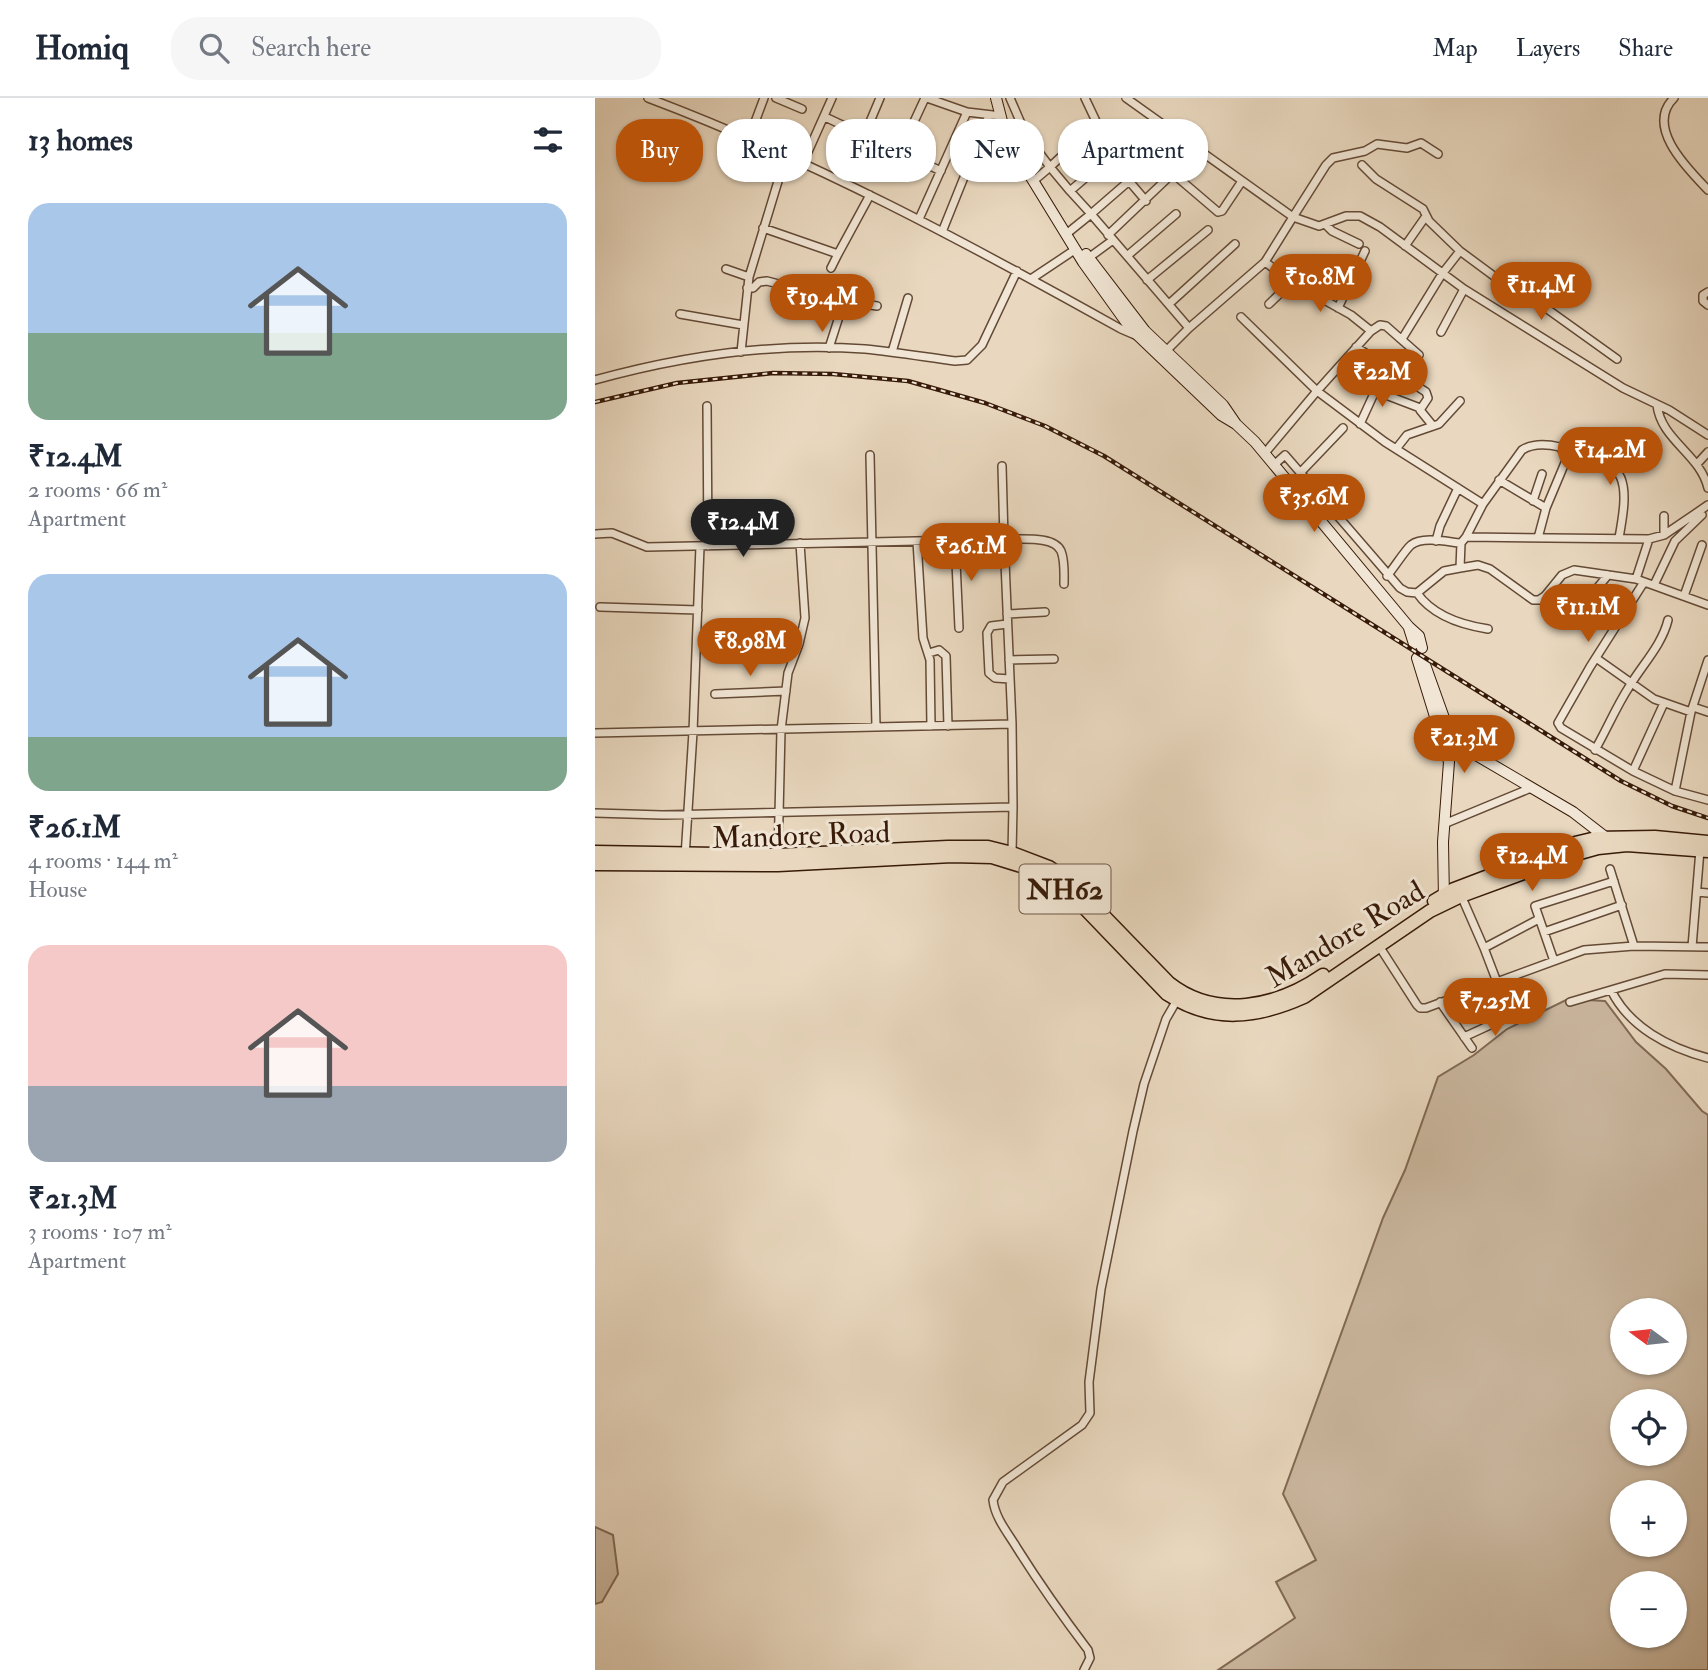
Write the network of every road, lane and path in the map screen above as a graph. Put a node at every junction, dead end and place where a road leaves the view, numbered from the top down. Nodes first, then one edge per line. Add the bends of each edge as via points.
1 (648, 98) edge
2 (764, 98) edge
3 (776, 98) edge
4 (832, 98) edge
5 (880, 98) edge
6 (926, 98) edge
7 (996, 98) edge
8 (1002, 98) edge
9 (1010, 98) edge
10 (1084, 98) edge
11 (1126, 98) edge
12 (1674, 98) edge
13 (802, 109) dead end
14 (967, 112) junction
15 (989, 115) junction
16 (1001, 116) junction
17 (825, 117) junction
18 (756, 119) edge
19 (829, 119) edge
20 (871, 119) edge
21 (916, 119) edge
22 (1009, 119) edge
23 (1094, 119) edge
24 (717, 125) edge
25 (812, 144) edge
26 (1438, 154) dead end
27 (1058, 159) edge
28 (1362, 165) dead end
29 (812, 167) edge
30 (1049, 167) junction
31 (936, 169) edge
32 (941, 171) junction
33 (1044, 172) edge
34 (1242, 181) junction
35 (778, 182) edge
36 (1039, 182) edge
37 (1080, 182) edge
38 (1128, 182) edge
39 (1130, 182) edge
40 (1164, 182) edge
41 (1182, 182) edge
42 (1708, 190) edge
43 (1070, 191) junction
44 (870, 195) junction
45 (1146, 201) junction
46 (1091, 214) junction
47 (1176, 215) dead end
48 (1426, 216) junction
49 (1293, 217) junction
50 (919, 219) junction
51 (1326, 225) junction
52 (764, 228) junction
53 (1207, 230) dead end
54 (1070, 231) junction
55 (942, 232) junction
56 (1111, 237) junction
57 (1235, 244) dead end
58 (1359, 244) dead end
59 (1405, 246) junction
60 (1076, 249) junction
61 (1365, 251) dead end
62 (1460, 251) junction
63 (838, 254) junction
64 (1127, 256) junction
65 (1086, 260) junction
66 (1265, 261) junction
67 (831, 268) dead end
68 (726, 269) dead end
69 (1017, 271) junction
70 (1442, 274) junction
71 (749, 276) junction
72 (1031, 279) junction
73 (1147, 281) junction
74 (1292, 282) junction
75 (747, 288) junction
76 (1464, 289) junction
77 (809, 292) dead end
78 (1708, 292) edge
79 (908, 298) dead end
80 (1169, 304) junction
81 (1269, 304) dead end
82 (1708, 305) edge
83 (877, 306) dead end
84 (1338, 308) junction
85 (680, 314) dead end
86 (1241, 317) dead end
87 (1131, 321) junction
88 (743, 325) junction
89 (1113, 325) junction
90 (1189, 328) junction
91 (1371, 331) junction
92 (1441, 332) dead end
93 (1140, 333) junction
94 (1402, 339) junction
95 (1356, 346) junction
96 (829, 348) junction
97 (741, 352) junction
98 (892, 352) junction
99 (1163, 354) junction
100 (1419, 355) dead end
101 (1617, 359) dead end
102 (595, 380) edge
103 (1317, 391) junction
104 (1460, 401) dead end
105 (1657, 405) junction
106 (707, 406) dead end
107 (1420, 408) junction
108 (1360, 424) junction
109 (1433, 426) junction
110 (1343, 428) dead end
111 (1708, 435) edge
112 (1396, 449) junction
113 (1708, 452) edge
114 (1265, 453) junction
115 (870, 455) dead end
116 (1567, 458) junction
117 (1275, 464) junction
118 (1697, 464) junction
119 (1002, 466) dead end
120 (1300, 473) junction
121 (1542, 474) dead end
122 (1499, 480) junction
123 (1458, 488) junction
124 (1708, 488) edge
125 (1533, 501) junction
126 (1483, 504) junction
127 (1708, 507) edge
128 (1546, 508) junction
129 (1664, 516) dead end
130 (595, 534) edge
131 (1664, 535) junction
132 (1538, 538) junction
133 (1619, 538) junction
134 (1004, 539) junction
135 (1649, 539) junction
136 (955, 540) junction
137 (1464, 540) junction
138 (872, 541) junction
139 (916, 541) junction
140 (1436, 541) junction
141 (800, 543) junction
142 (1702, 545) dead end
143 (704, 546) junction
144 (1460, 568) junction
145 (1608, 575) junction
146 (1387, 576) junction
147 (1640, 580) junction
148 (1064, 584) dead end
149 (1654, 585) junction
150 (1417, 593) junction
151 (1684, 596) junction
152 (1708, 605) edge
153 (600, 607) dead end
154 (698, 610) junction
155 (1045, 612) dead end
156 (1007, 614) junction
157 (1571, 620) dead end
158 (1668, 620) dead end
159 (1007, 624) junction
160 (959, 628) dead end
161 (1488, 629) dead end
162 (929, 653) junction
163 (1419, 653) junction
164 (1596, 657) junction
165 (1054, 659) dead end
166 (1009, 660) junction
167 (1708, 660) edge
168 (1010, 679) junction
169 (1631, 682) junction
170 (1699, 688) junction
171 (786, 691) junction
172 (1708, 691) edge
173 (715, 694) dead end
174 (1664, 703) junction
175 (1692, 710) junction
176 (1708, 712) edge
177 (1012, 724) junction
178 (931, 726) junction
179 (948, 726) junction
180 (876, 727) junction
181 (781, 730) junction
182 (693, 732) junction
183 (595, 733) edge
184 (1595, 750) junction
185 (1633, 772) junction
186 (1531, 788) junction
187 (1675, 791) junction
188 (1708, 800) edge
189 (1013, 807) junction
190 (595, 813) edge
191 (777, 813) junction
192 (686, 814) junction
193 (1444, 824) junction
194 (1604, 836) junction
195 (1705, 848) edge
196 (595, 852) edge
197 (1012, 853) junction
198 (685, 860) junction
199 (778, 860) junction
200 (595, 864) edge
201 (1610, 869) dead end
202 (1698, 872) junction
203 (1708, 873) edge
204 (1614, 881) junction
205 (1459, 892) junction
206 (1697, 892) junction
207 (1708, 893) edge
208 (1444, 900) junction
209 (1622, 905) junction
210 (1539, 919) junction
211 (1544, 932) junction
212 (1378, 945) junction
213 (1634, 946) junction
214 (1484, 947) junction
215 (1692, 947) junction
216 (1708, 947) edge
217 (1554, 961) junction
218 (1708, 975) edge
219 (1497, 982) junction
220 (1611, 990) junction
221 (1177, 1000) junction
222 (1440, 1002) junction
223 (1570, 1002) dead end
224 (1514, 1014) dead end
225 (1464, 1037) junction
226 (1472, 1048) dead end
227 (1708, 1058) edge
228 (1084, 1670) edge

1 - 24 street
2 - 18 street
3 - 13 street
4 - 17 street
5 - 20 street
6 - 14 street
6 - 21 street
7 - 16 main road
8 - 22 main road
9 - 30 street via 1026,135
10 - 23 street
11 - 34 street
12 - 42 street via 1665,117 1668,139 1677,158
14 - 15 street
14 - 32 street
15 - 16 street
15 - 55 street
16 - 60 main road via 1021,161
17 - 19 street
17 - 25 street
26 - 49 street via 1421,143 1407,148 1377,144 1340,155 1326,165
27 - 30 street
28 - 48 street via 1423,209
29 - 44 street
30 - 33 street
30 - 43 street
31 - 32 street
32 - 50 street
34 - 41 street via 1220,212
34 - 49 street
35 - 52 street
36 - 54 main road
37 - 43 street
38 - 46 street
39 - 45 street
40 - 45 street
43 - 46 street
44 - 50 street
44 - 63 street
45 - 56 street
46 - 54 street
46 - 56 street
47 - 64 street
48 - 59 street
48 - 62 street
49 - 51 street
49 - 66 street
50 - 55 street
51 - 58 street
51 - 59 street via 1346,216 1360,216
52 - 63 street
52 - 71 street
53 - 73 street
54 - 65 main road
55 - 69 street
56 - 64 street
56 - 65 street
57 - 80 street
59 - 70 street
60 - 65 main road
60 - 72 street
61 - 84 street
62 - 70 street
62 - 101 street
63 - 67 street
64 - 73 street
65 - 87 main road
66 - 74 street
66 - 90 street
68 - 71 street
69 - 72 street
69 - 98 street via 982,345 967,360
70 - 76 street
70 - 94 street
71 - 75 street
72 - 89 street
73 - 80 street
74 - 81 street
74 - 84 street
75 - 77 street via 767,281
75 - 88 street
76 - 92 street
76 - 105 street
78 - 82 street via 1703,295
79 - 98 street
80 - 90 street
83 - 96 street via 844,301
84 - 91 street
85 - 88 street
86 - 103 street
87 - 89 street
87 - 93 main road
88 - 97 street
89 - 93 street
90 - 99 street
91 - 94 street via 1383,325
91 - 95 street
93 - 99 main road
94 - 100 street
95 - 103 street
95 - 107 street via 1426,392
96 - 97 street
96 - 98 street
97 - 102 street via 670,360
99 - 114 main road via 1229,411
103 - 108 street
103 - 114 street
104 - 109 street
105 - 111 street
105 - 118 street via 1665,430
106 - 143 street
107 - 108 street via 1377,387
107 - 109 street
108 - 112 street
109 - 112 street via 1407,435
110 - 120 street
112 - 123 street
113 - 118 street
114 - 117 main road
115 - 138 street
116 - 122 street via 1556,446 1526,447
116 - 128 street
116 - 133 street via 1600,460 1620,473 1626,503
117 - 120 street via 1285,455
117 - 163 main road via 1409,627
118 - 124 street
119 - 134 street
120 - 146 street
121 - 125 street
122 - 125 street
122 - 126 street
123 - 126 street
123 - 140 street
125 - 128 street
126 - 137 street
127 - 131 street
127 - 149 street via 1675,541
128 - 132 street
129 - 131 street
130 - 143 street via 611,533 641,547
131 - 135 street
132 - 133 street
132 - 137 street
133 - 135 street
134 - 136 street
134 - 148 street via 1047,541 1059,547
134 - 156 street
135 - 147 street
136 - 139 street
136 - 160 street
137 - 140 street
137 - 144 street
138 - 139 street
138 - 141 street
138 - 180 street
139 - 162 street via 923,638
140 - 146 street via 1410,546
141 - 143 street
141 - 171 street via 804,618
142 - 151 street
143 - 154 street
144 - 145 street via 1478,565 1490,569 1533,600 1545,596 1568,571
144 - 150 street via 1444,570
145 - 147 street
145 - 157 street
146 - 150 street via 1407,592
147 - 149 street
147 - 164 street
149 - 151 street
150 - 161 street via 1449,619
151 - 152 street
153 - 154 street
154 - 182 street
155 - 156 street
156 - 159 street
158 - 169 street
159 - 166 street
159 - 168 street via 991,626 987,633 989,673
162 - 178 street
162 - 179 street via 939,650 946,656
163 - 186 main road via 1455,742
163 - 193 main road via 1449,758
164 - 169 street
164 - 184 street via 1558,723
165 - 166 street
166 - 168 street
167 - 170 street
168 - 177 street
169 - 174 street
169 - 184 street
170 - 172 street
170 - 175 street
171 - 173 street
171 - 181 street
174 - 175 street
174 - 185 street
175 - 176 street
175 - 187 street
177 - 179 street
177 - 189 street
178 - 179 street
178 - 180 street
180 - 181 street
181 - 182 street
181 - 191 street
182 - 183 street
182 - 192 street
184 - 185 street
185 - 187 street
186 - 193 street
186 - 194 main road
187 - 188 street
189 - 191 street
189 - 197 street
190 - 192 street
191 - 192 street
191 - 199 street
192 - 198 street
193 - 208 main road
194 - 195 highway, Mandore Road / NH62 via 1655,837
194 - 205 highway, Mandore Road / NH62
195 - 202 street
195 - 205 highway, Mandore Road / NH62 via 1598,848
196 - 198 highway, Mandore Road / NH62
197 - 199 highway, Mandore Road / NH62 via 988,847 948,847
197 - 208 highway, Mandore Road / NH62 via 1049,867 1071,882 1181,992 1233,1006 1264,1003 1300,989 1403,919
198 - 199 highway, Mandore Road / NH62
198 - 200 highway, Mandore Road / NH62
199 - 221 highway, Mandore Road / NH62 via 953,856 992,857 1023,865 1069,892
201 - 204 street
202 - 203 street
202 - 206 street
204 - 209 street
204 - 210 street via 1535,906
205 - 208 highway, Mandore Road / NH62
205 - 214 street
206 - 207 street
206 - 215 street
208 - 212 highway, Mandore Road / NH62
209 - 211 street
209 - 213 street
210 - 211 street
210 - 214 street
211 - 217 street
212 - 221 highway, Mandore Road / NH62 via 1304,997 1266,1012 1233,1015
212 - 222 street via 1420,1008
213 - 215 street
213 - 217 street via 1584,950
214 - 219 street
215 - 216 street
217 - 219 street
218 - 220 street via 1665,974
219 - 222 street
220 - 223 street
220 - 227 street via 1624,1012 1646,1030 1678,1050
221 - 228 street via 1144,1084 1124,1169 1101,1289 1089,1381 1090,1413 1082,1425 1003,1482 993,1500 997,1516 1019,1552 1089,1650
222 - 225 street
224 - 225 street
225 - 226 street

